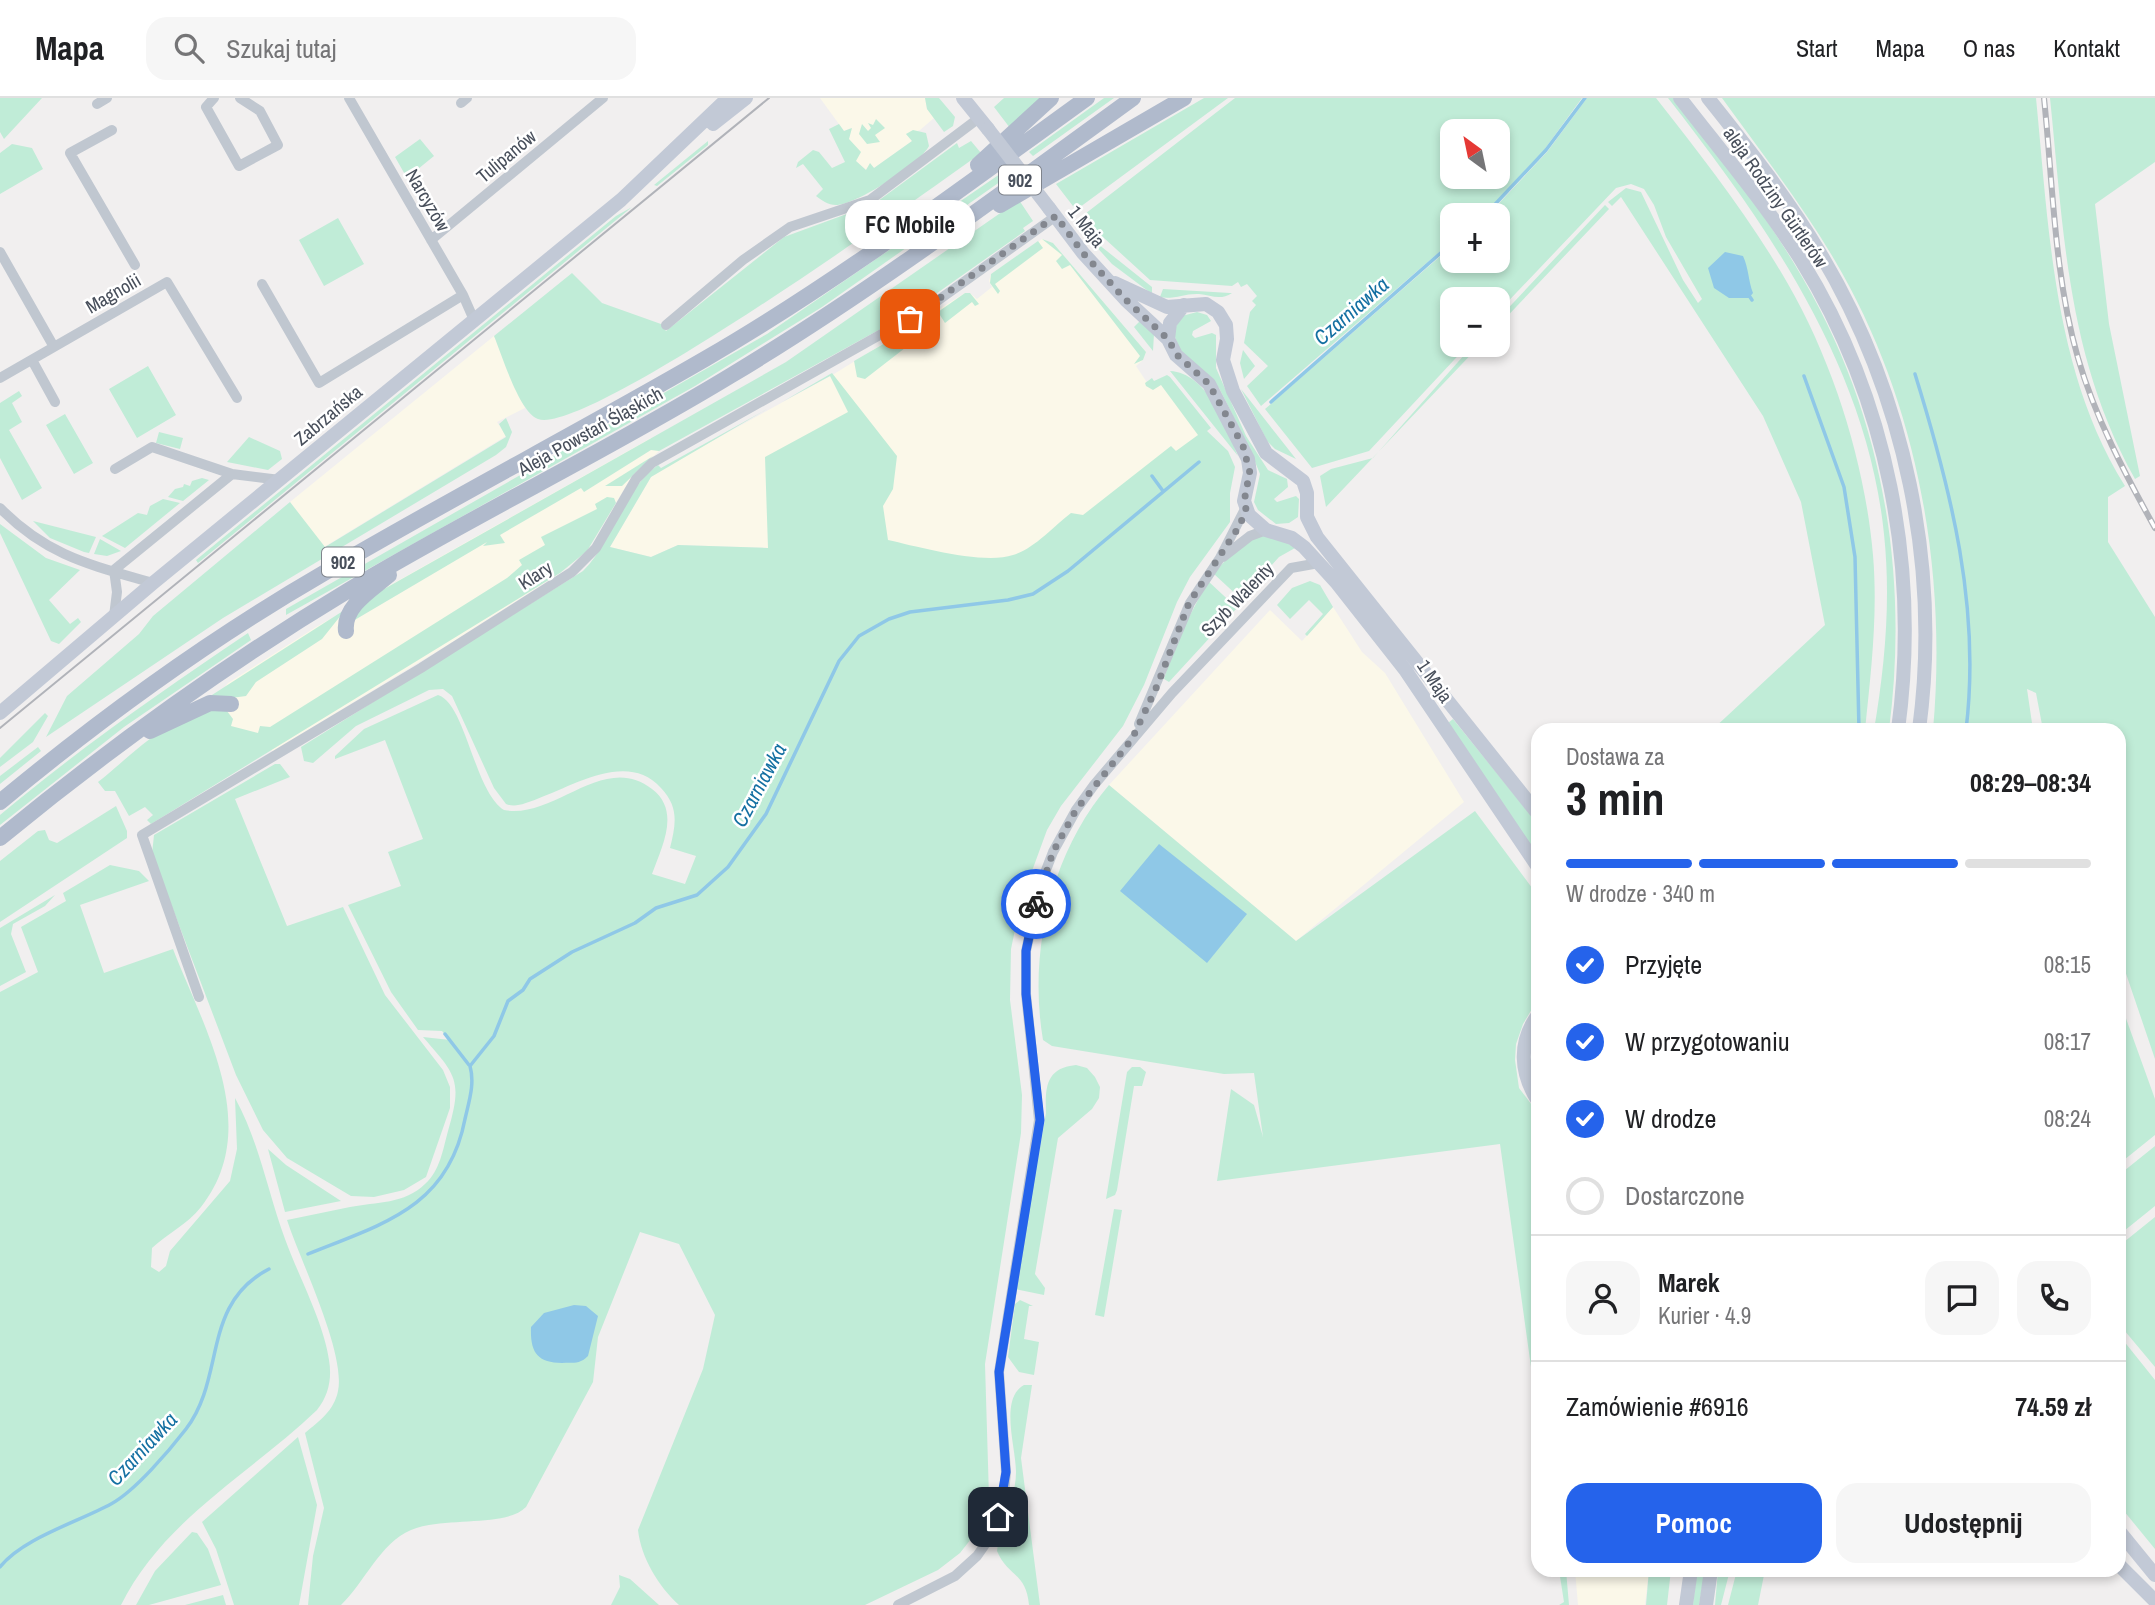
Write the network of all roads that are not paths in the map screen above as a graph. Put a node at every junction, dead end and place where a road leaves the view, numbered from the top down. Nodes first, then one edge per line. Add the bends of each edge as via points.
1 (214, 98) edge
2 (240, 98) edge
3 (349, 98) edge
4 (603, 98) edge
5 (728, 98) edge
6 (746, 98) edge
7 (963, 98) edge
8 (1051, 98) edge
9 (1087, 98) edge
10 (1133, 98) edge
11 (1184, 98) edge
12 (1680, 98) edge
13 (1708, 98) edge
14 (983, 123) junction
15 (111, 130) dead end
16 (651, 172) junction
17 (1052, 212) junction
18 (923, 215) junction
19 (431, 240) junction
20 (0, 253) edge
21 (916, 254) junction
22 (135, 265) dead end
23 (1105, 277) junction
24 (262, 284) dead end
25 (463, 295) junction
26 (1184, 305) junction
27 (474, 320) junction
28 (666, 325) dead end
29 (1168, 339) junction
30 (54, 347) junction
31 (32, 360) junction
32 (0, 378) edge
33 (237, 398) dead end
34 (55, 402) dead end
35 (115, 469) dead end
36 (232, 474) junction
37 (280, 480) junction
38 (0, 508) edge
39 (1246, 508) junction
40 (1307, 517) junction
41 (1265, 530) junction
42 (1281, 536) junction
43 (419, 551) junction
44 (1220, 558) junction
45 (1319, 563) junction
46 (114, 570) junction
47 (153, 583) junction
48 (114, 615) junction
49 (346, 631) dead end
50 (231, 704) dead end
51 (0, 713) edge
52 (1899, 723) edge
53 (1920, 723) edge
54 (1132, 739) junction
55 (96, 761) junction
56 (0, 802) edge
57 (1531, 805) edge
58 (0, 838) edge
59 (1531, 857) edge
60 (199, 997) dead end
61 (1531, 1026) edge
62 (1531, 1088) edge
63 (2126, 1540) edge
64 (2126, 1572) edge
65 (2155, 1575) edge
66 (1690, 1577) edge
67 (1710, 1577) edge
68 (2155, 1601) edge
69 (898, 1605) edge
70 (1686, 1605) edge
71 (1706, 1605) edge

1 - 2 street via 206,107 239,166 278,145 260,111
3 - 19 street, Narcyzów
4 - 19 street, Tulipanów
5 - 16 street, Zabrzańska
6 - 16 street, Zabrzańska
7 - 14 street, 1 Maja
8 - 18 main road
9 - 18 main road, Aleja Powstań Śląskich / 902
10 - 21 main road, Aleja Powstań Śląskich / 902
11 - 21 main road
12 - 52 street, aleja Rodziny Gürtlerów via 1801,261 1867,401 1890,483 1900,541 1905,658
13 - 53 street, aleja Rodziny Gürtlerów via 1820,252 1885,392 1919,536 1925,657
14 - 17 street, 1 Maja, bridge
14 - 28 street via 870,200 789,227
15 - 22 street via 70,153
16 - 27 street, Zabrzańska
17 - 23 street, 1 Maja
17 - 60 street, Klary via 926,309 652,463 636,479 596,548 572,572 142,835
18 - 56 main road, Aleja Powstań Śląskich / 902 via 707,358 272,605 191,657
19 - 25 street, Narcyzów
20 - 30 street
21 - 43 main road, Aleja Powstań Śląskich / 902 via 726,379
23 - 26 street, 1 Maja via 1161,305
23 - 29 street, 1 Maja
24 - 25 street via 319,383
25 - 27 street, Narcyzów
26 - 29 street via 1170,323
26 - 40 street, 1 Maja via 1206,304 1222,316 1227,332 1223,360 1227,377 1266,453 1303,481
27 - 37 street, Zabrzańska
29 - 39 street, 1 Maja via 1177,355 1209,384 1243,446 1250,466
30 - 31 street, Magnolii
30 - 33 street, Magnolii via 167,282
31 - 32 street, Magnolii
31 - 34 street
35 - 36 street via 152,447
36 - 37 street
36 - 46 street
37 - 47 street, Zabrzańska
38 - 46 street via 43,545
39 - 41 street, 1 Maja
39 - 44 street, Szyb Walenty
40 - 42 street
40 - 57 street, 1 Maja via 1322,544
41 - 42 street, 1 Maja
41 - 44 street, Szyb Walenty
42 - 45 street, 1 Maja via 1292,538
43 - 49 main road via 353,608
43 - 55 main road, Aleja Powstań Śląskich / 902 via 264,642
44 - 54 street, Szyb Walenty via 1189,603
45 - 54 street, Szyb Walenty via 1291,568
45 - 59 street, 1 Maja via 1406,671
46 - 47 street
46 - 48 street
47 - 48 street, Zabrzańska
48 - 51 street, Zabrzańska
50 - 55 main road via 210,703 179,715
54 - 69 street, Szyb Walenty via 1076,810 1053,852 1026,951 1026,994 1040,1120 999,1372 1006,1472 998,1517 991,1536 967,1567
55 - 58 main road, Aleja Powstań Śląskich / 902
61 - 62 street via 1523,1060
63 - 65 street
64 - 68 street
66 - 70 street
67 - 71 street

